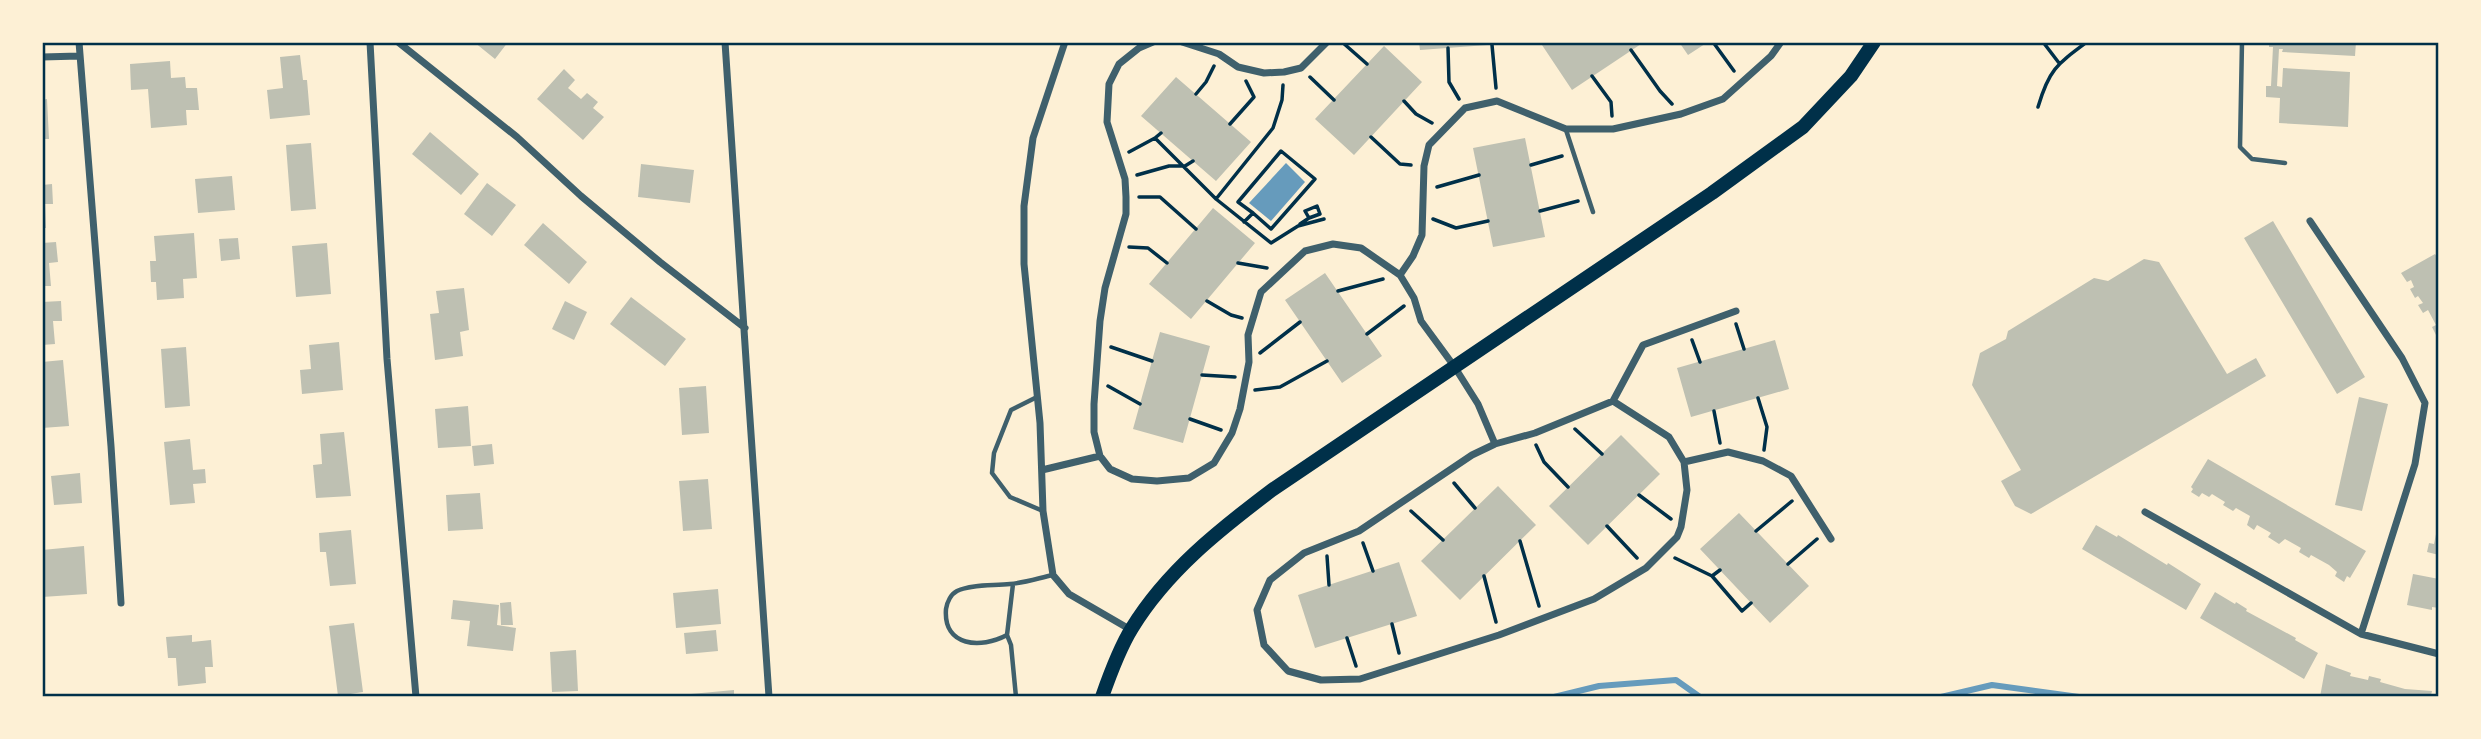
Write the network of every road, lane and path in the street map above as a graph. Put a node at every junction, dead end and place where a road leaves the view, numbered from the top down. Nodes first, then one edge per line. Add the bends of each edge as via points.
1 (79, 42) edge
2 (370, 42) edge
3 (398, 42) edge
4 (725, 42) edge
5 (1065, 42) edge
6 (1153, 42) edge
7 (1182, 42) edge
8 (1327, 42) edge
9 (1342, 42) edge
10 (1713, 42) edge
11 (1781, 42) edge
12 (1881, 42) edge
13 (2043, 42) edge
14 (2087, 42) edge
15 (2242, 42) edge
16 (1492, 45) dead end
17 (1870, 47) edge
18 (1448, 48) dead end
19 (1631, 50) dead end
20 (1219, 54) junction
21 (79, 56) junction
22 (42, 57) edge
23 (2059, 63) junction
24 (1367, 64) dead end
25 (1238, 67) junction
26 (1301, 68) junction
27 (1284, 72) junction
28 (1592, 76) dead end
29 (1742, 82) junction
30 (1196, 94) dead end
31 (1334, 100) dead end
32 (1497, 101) junction
33 (1404, 102) dead end
34 (1465, 107) junction
35 (2038, 107) dead end
36 (1681, 114) junction
37 (1230, 124) dead end
38 (1443, 129) junction
39 (1566, 129) junction
40 (1614, 129) junction
41 (1161, 133) dead end
42 (1371, 137) dead end
43 (1155, 138) junction
44 (1574, 153) junction
45 (1118, 157) junction
46 (1193, 161) dead end
47 (2285, 163) dead end
48 (1531, 165) dead end
49 (1185, 166) junction
50 (1424, 166) junction
51 (1479, 175) dead end
52 (1125, 179) junction
53 (1425, 191) junction
54 (1126, 197) junction
55 (1588, 198) junction
56 (1216, 199) junction
57 (1540, 211) dead end
58 (1593, 212) dead end
59 (1253, 214) junction
60 (1422, 214) junction
61 (1309, 218) dead end
62 (1324, 219) dead end
63 (1488, 221) dead end
64 (2310, 221) dead end
65 (1244, 222) junction
66 (1298, 226) junction
67 (1196, 229) dead end
68 (1116, 247) junction
69 (1167, 263) dead end
70 (1238, 263) dead end
71 (1283, 270) junction
72 (1400, 275) junction
73 (1338, 291) dead end
74 (1414, 298) junction
75 (1207, 301) dead end
76 (1734, 312) joint
77 (1252, 320) junction
78 (1300, 322) dead end
79 (745, 328) junction
80 (1688, 328) junction
81 (1367, 334) dead end
82 (1098, 342) junction
83 (1744, 349) dead end
84 (1152, 361) dead end
85 (1327, 361) dead end
86 (1249, 362) junction
87 (1700, 362) dead end
88 (1454, 366) junction
89 (1202, 374) dead end
90 (1247, 377) junction
91 (1097, 380) junction
92 (1243, 392) junction
93 (1038, 396) junction
94 (1758, 398) dead end
95 (1613, 401) junction
96 (1140, 404) dead end
97 (1714, 411) dead end
98 (1190, 419) dead end
99 (1566, 421) junction
100 (1232, 433) junction
101 (1532, 434) junction
102 (1495, 444) junction
103 (1602, 454) dead end
104 (1722, 454) junction
105 (1100, 456) junction
106 (1763, 461) junction
107 (1684, 462) junction
108 (1042, 470) junction
109 (1446, 472) junction
110 (1569, 487) dead end
111 (1802, 493) junction
112 (1639, 495) dead end
113 (1403, 503) junction
114 (1475, 508) dead end
115 (1043, 511) junction
116 (2145, 512) dead end
117 (1608, 526) dead end
118 (1681, 527) junction
119 (1359, 531) junction
120 (1756, 531) dead end
121 (1826, 531) junction
122 (1831, 539) dead end
123 (1443, 540) dead end
124 (1520, 541) dead end
125 (1327, 543) junction
126 (1788, 564) dead end
127 (1687, 565) dead end
128 (1646, 568) junction
129 (1720, 570) dead end
130 (1373, 571) dead end
131 (1053, 575) junction
132 (1484, 576) dead end
133 (1712, 576) junction
134 (1013, 584) junction
135 (1329, 585) dead end
136 (121, 603) dead end
137 (1751, 603) dead end
138 (1543, 618) junction
139 (1392, 624) dead end
140 (1131, 630) junction
141 (2361, 634) junction
142 (1007, 635) junction
143 (1499, 635) junction
144 (1347, 638) dead end
145 (2439, 654) edge
146 (1402, 667) junction
147 (1360, 679) junction
148 (416, 697) edge
149 (769, 697) edge
150 (1016, 697) edge
151 (1102, 697) edge

1 - 21 street
2 - 148 street via 387,359
3 - 79 street
4 - 79 street
5 - 93 street via 1033,138 1024,206 1024,264
6 - 45 street via 1119,64 1109,84 1107,122
7 - 20 street
8 - 26 street
9 - 24 path
10 - 29 path
11 - 29 street
12 - 17 main road
13 - 23 path
14 - 23 path
15 - 47 lane via 2240,147 2252,159
16 - 32 path
17 - 88 main road via 1851,76 1803,127
18 - 34 path via 1449,82
19 - 36 path
20 - 25 street
20 - 30 path
21 - 22 street
21 - 136 street
23 - 35 path via 2046,80
25 - 27 street
25 - 37 path via 1254,97
26 - 27 street
26 - 31 path
27 - 56 path via 1273,128
28 - 40 path via 1611,102
29 - 36 street via 1723,99
32 - 34 street
32 - 39 street
33 - 38 path
34 - 38 street
36 - 40 street
38 - 50 street via 1429,145
39 - 40 street
39 - 44 lane
41 - 43 path
42 - 50 path via 1400,164
43 - 45 path
43 - 49 path
44 - 48 path
44 - 55 lane
45 - 52 street
46 - 49 path
49 - 52 path via 1168,166
49 - 56 path
50 - 53 street
51 - 53 path
52 - 54 street
53 - 60 street
54 - 67 path via 1160,197
54 - 68 street
55 - 57 path
55 - 58 lane
56 - 65 path
59 - 59 path via 1238,202 1281,151 1315,179 1271,229
59 - 65 path
60 - 63 path via 1455,228
60 - 72 street via 1422,235
61 - 66 path
62 - 66 path
64 - 141 street via 2402,358 2424,402 2415,464
65 - 66 path via 1271,243
68 - 69 path via 1148,248
68 - 82 street
70 - 71 path
71 - 72 street via 1305,251 1333,244 1361,248
71 - 77 street via 1261,292
72 - 73 path
72 - 74 street
74 - 81 path
74 - 88 street via 1421,321
75 - 77 path via 1231,315
76 - 80 street
76 - 83 path
77 - 86 street
78 - 86 path
79 - 149 street
80 - 87 path
80 - 95 street via 1643,345
82 - 84 path
82 - 91 street
85 - 92 path via 1280,387
86 - 90 street
88 - 102 street via 1478,404
88 - 140 main road via 1208,539 1158,590
89 - 90 path
90 - 92 street
91 - 96 path
91 - 105 street via 1094,432
92 - 100 street
93 - 108 street
93 - 115 lane via 1011,410 994,453 992,473 1010,498
94 - 106 path via 1767,427
95 - 99 street
95 - 107 street via 1669,437
97 - 104 path
98 - 100 path
99 - 101 street
99 - 103 path
100 - 105 street via 1214,463 1189,478 1132,479 1110,468
101 - 102 street
101 - 110 path via 1544,462
102 - 109 street
104 - 106 street
104 - 107 street
105 - 108 street
106 - 111 street via 1791,476
107 - 118 street via 1687,490
108 - 115 street
109 - 113 street
109 - 114 path
111 - 120 path
111 - 121 street
112 - 118 path
113 - 119 street
113 - 123 path
115 - 131 street
116 - 141 street
117 - 128 path
118 - 128 street
119 - 125 street
119 - 130 path
121 - 122 street
121 - 126 path
124 - 138 path
125 - 135 path
125 - 147 street via 1304,553 1270,580 1257,610 1264,645 1288,671 1321,680
127 - 133 path
128 - 138 street via 1594,599
129 - 133 path
131 - 134 lane
131 - 140 street via 1069,594
132 - 143 path
133 - 137 path via 1742,611
134 - 142 lane
134 - 142 lane via 955,592 947,602 945,623 965,643
138 - 143 street
139 - 146 path
140 - 151 main road
141 - 145 street
142 - 150 lane
143 - 146 street
144 - 147 path
146 - 147 street

